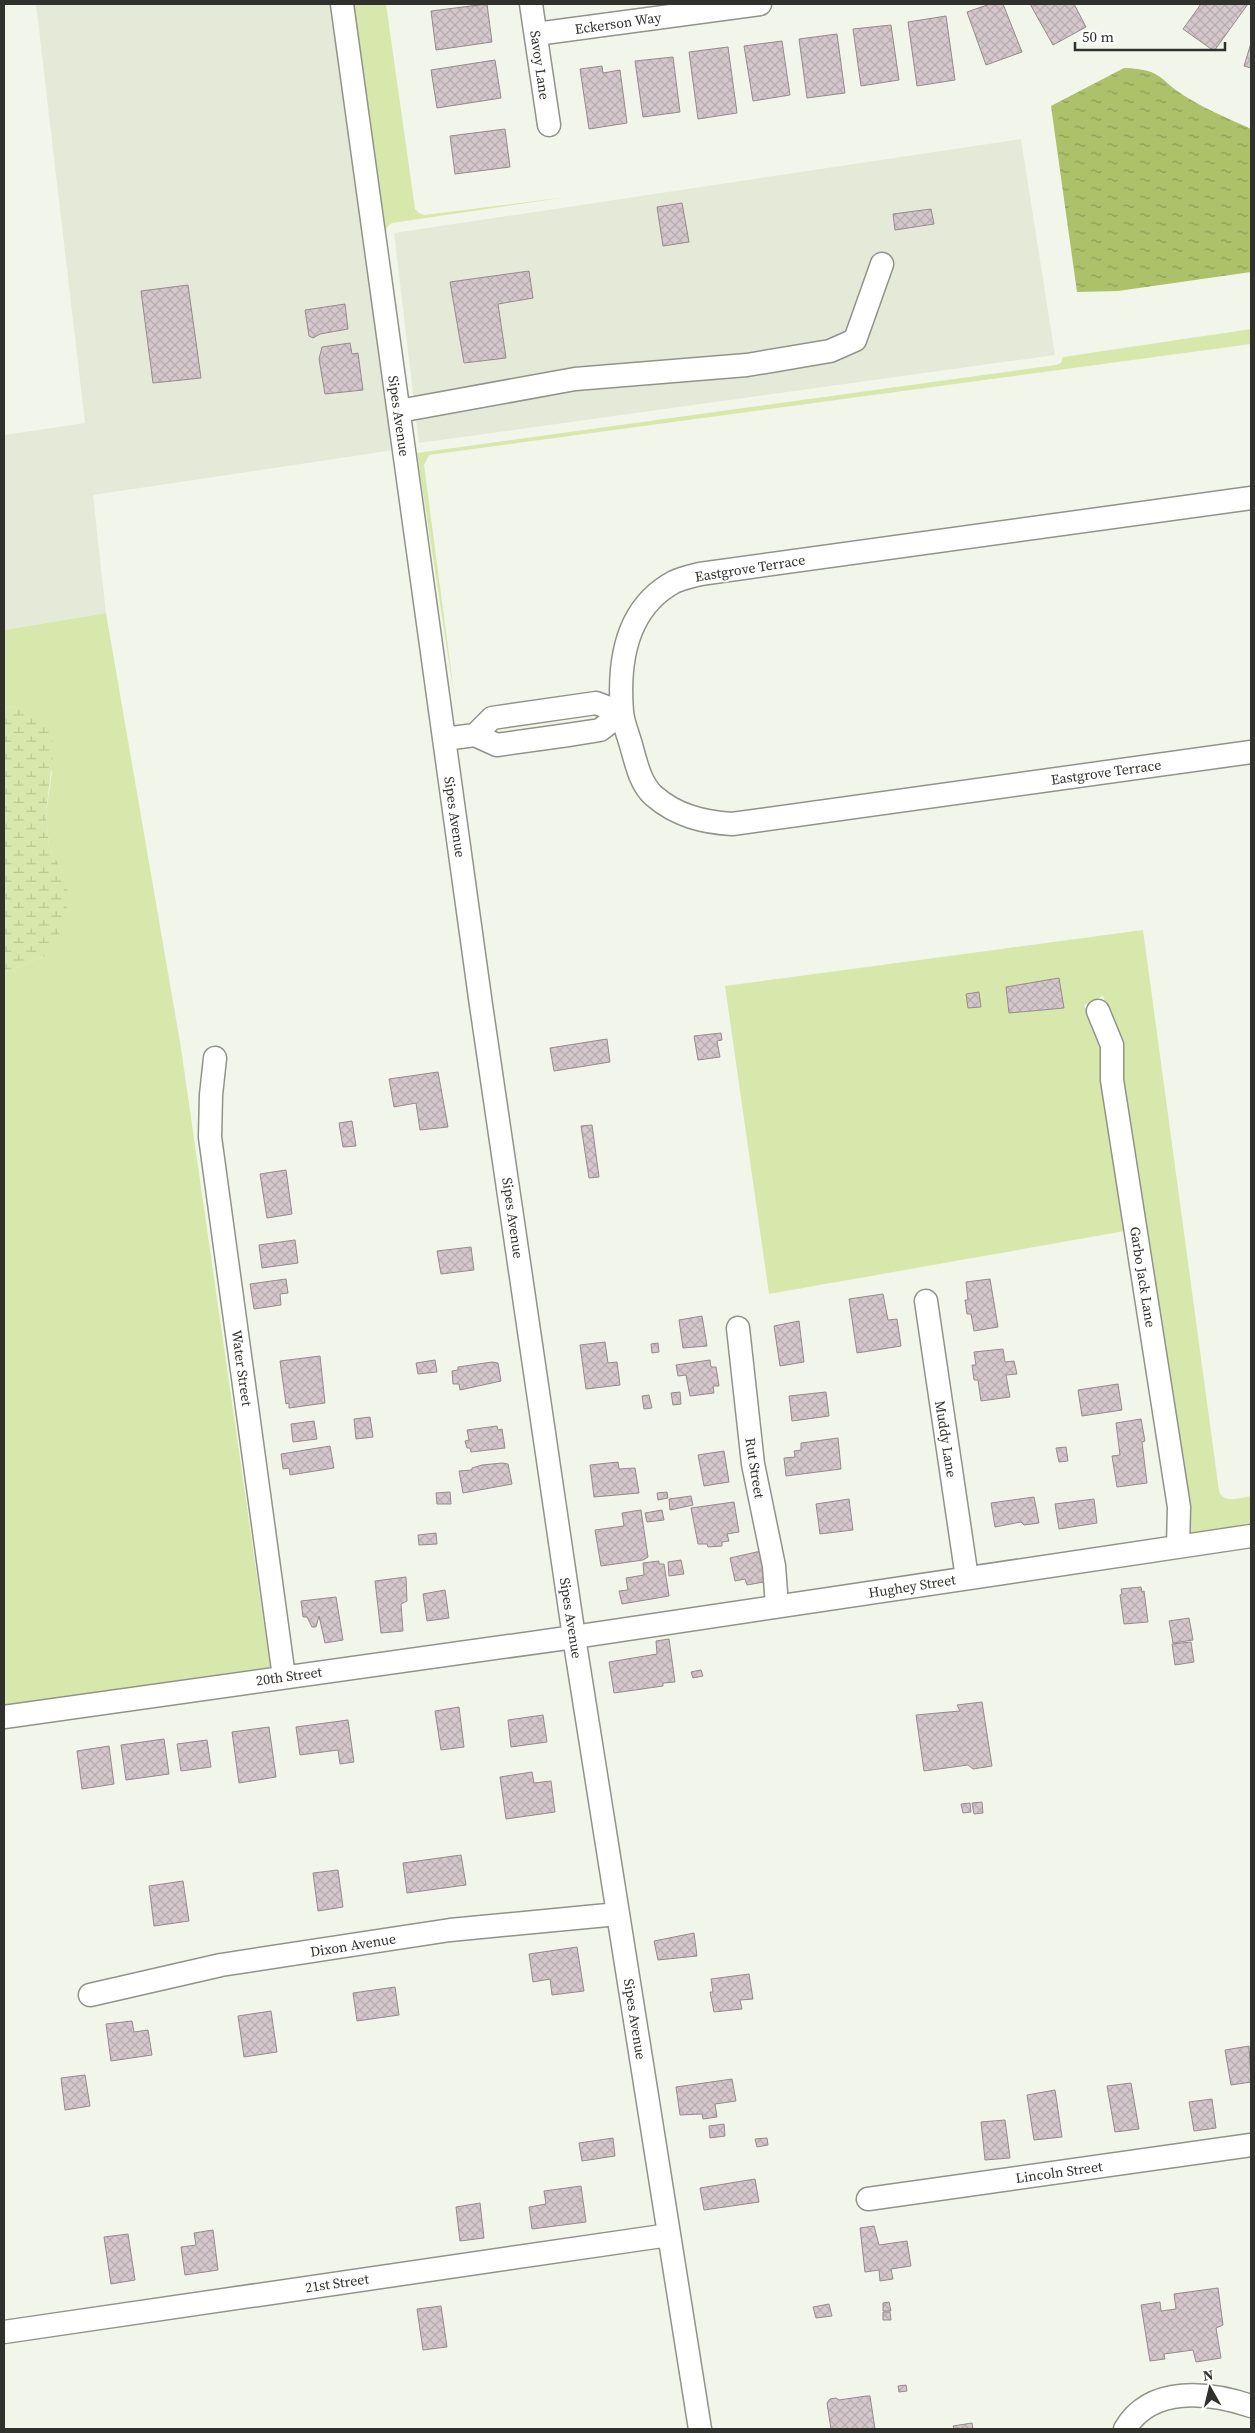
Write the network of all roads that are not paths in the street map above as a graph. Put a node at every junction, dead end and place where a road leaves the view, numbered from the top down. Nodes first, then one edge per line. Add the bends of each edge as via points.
1 (342, 4) edge
2 (531, 4) edge
3 (760, 4) edge
4 (536, 34) junction
5 (549, 126) dead end
6 (882, 264) dead end
7 (398, 411) junction
8 (1251, 498) edge
9 (533, 712) junction
10 (622, 713) junction
11 (475, 735) junction
12 (444, 739) junction
13 (537, 740) junction
14 (1251, 752) edge
15 (1098, 1011) dead end
16 (215, 1058) dead end
17 (926, 1301) dead end
18 (738, 1328) dead end
19 (1251, 1536) edge
20 (1178, 1546) junction
21 (967, 1578) junction
22 (777, 1606) junction
23 (574, 1637) junction
24 (284, 1677) junction
25 (4, 1717) edge
26 (618, 1914) junction
27 (90, 1995) dead end
28 (1251, 2145) edge
29 (868, 2199) dead end
30 (670, 2235) junction
31 (4, 2332) edge
32 (1251, 2406) edge
33 (700, 2429) edge
34 (1125, 2429) edge

1 - 7 street, Sipes Avenue
2 - 4 street, Savoy Lane
3 - 4 street, Eckerson Way
4 - 5 street, Savoy Lane
6 - 7 street via 855,340 830,351 747,365 575,380
7 - 12 street, Sipes Avenue
8 - 10 street, Eastgrove Terrace via 700,574 675,581 652,598 632,624 622,666
9 - 10 street via 596,704
9 - 11 street via 492,718
9 - 13 street
10 - 13 street via 600,730
10 - 14 street, Eastgrove Terrace via 640,774 653,795 675,811 703,822 732,824
11 - 12 street
11 - 13 street via 496,745
12 - 23 street, Sipes Avenue
15 - 20 street, Garbo Jack Lane via 1112,1045 1112,1080 1179,1508
16 - 24 street, Water Street via 210,1137
17 - 21 street, Muddy Lane
18 - 22 street, Rut Street via 753,1464 774,1566
19 - 20 street, Hughey Street
20 - 21 street, Hughey Street
21 - 22 street, Hughey Street
22 - 23 street, Hughey Street
23 - 24 street, 20th Street
23 - 26 street, Sipes Avenue
24 - 25 street, 20th Street
26 - 27 street, Dixon Avenue via 450,1930 241,1962
26 - 30 street, Sipes Avenue
28 - 29 street, Lincoln Street
30 - 31 street, 21st Street
30 - 33 street, Sipes Avenue
32 - 34 street via 1195,2394 1167,2398 1132,2416

